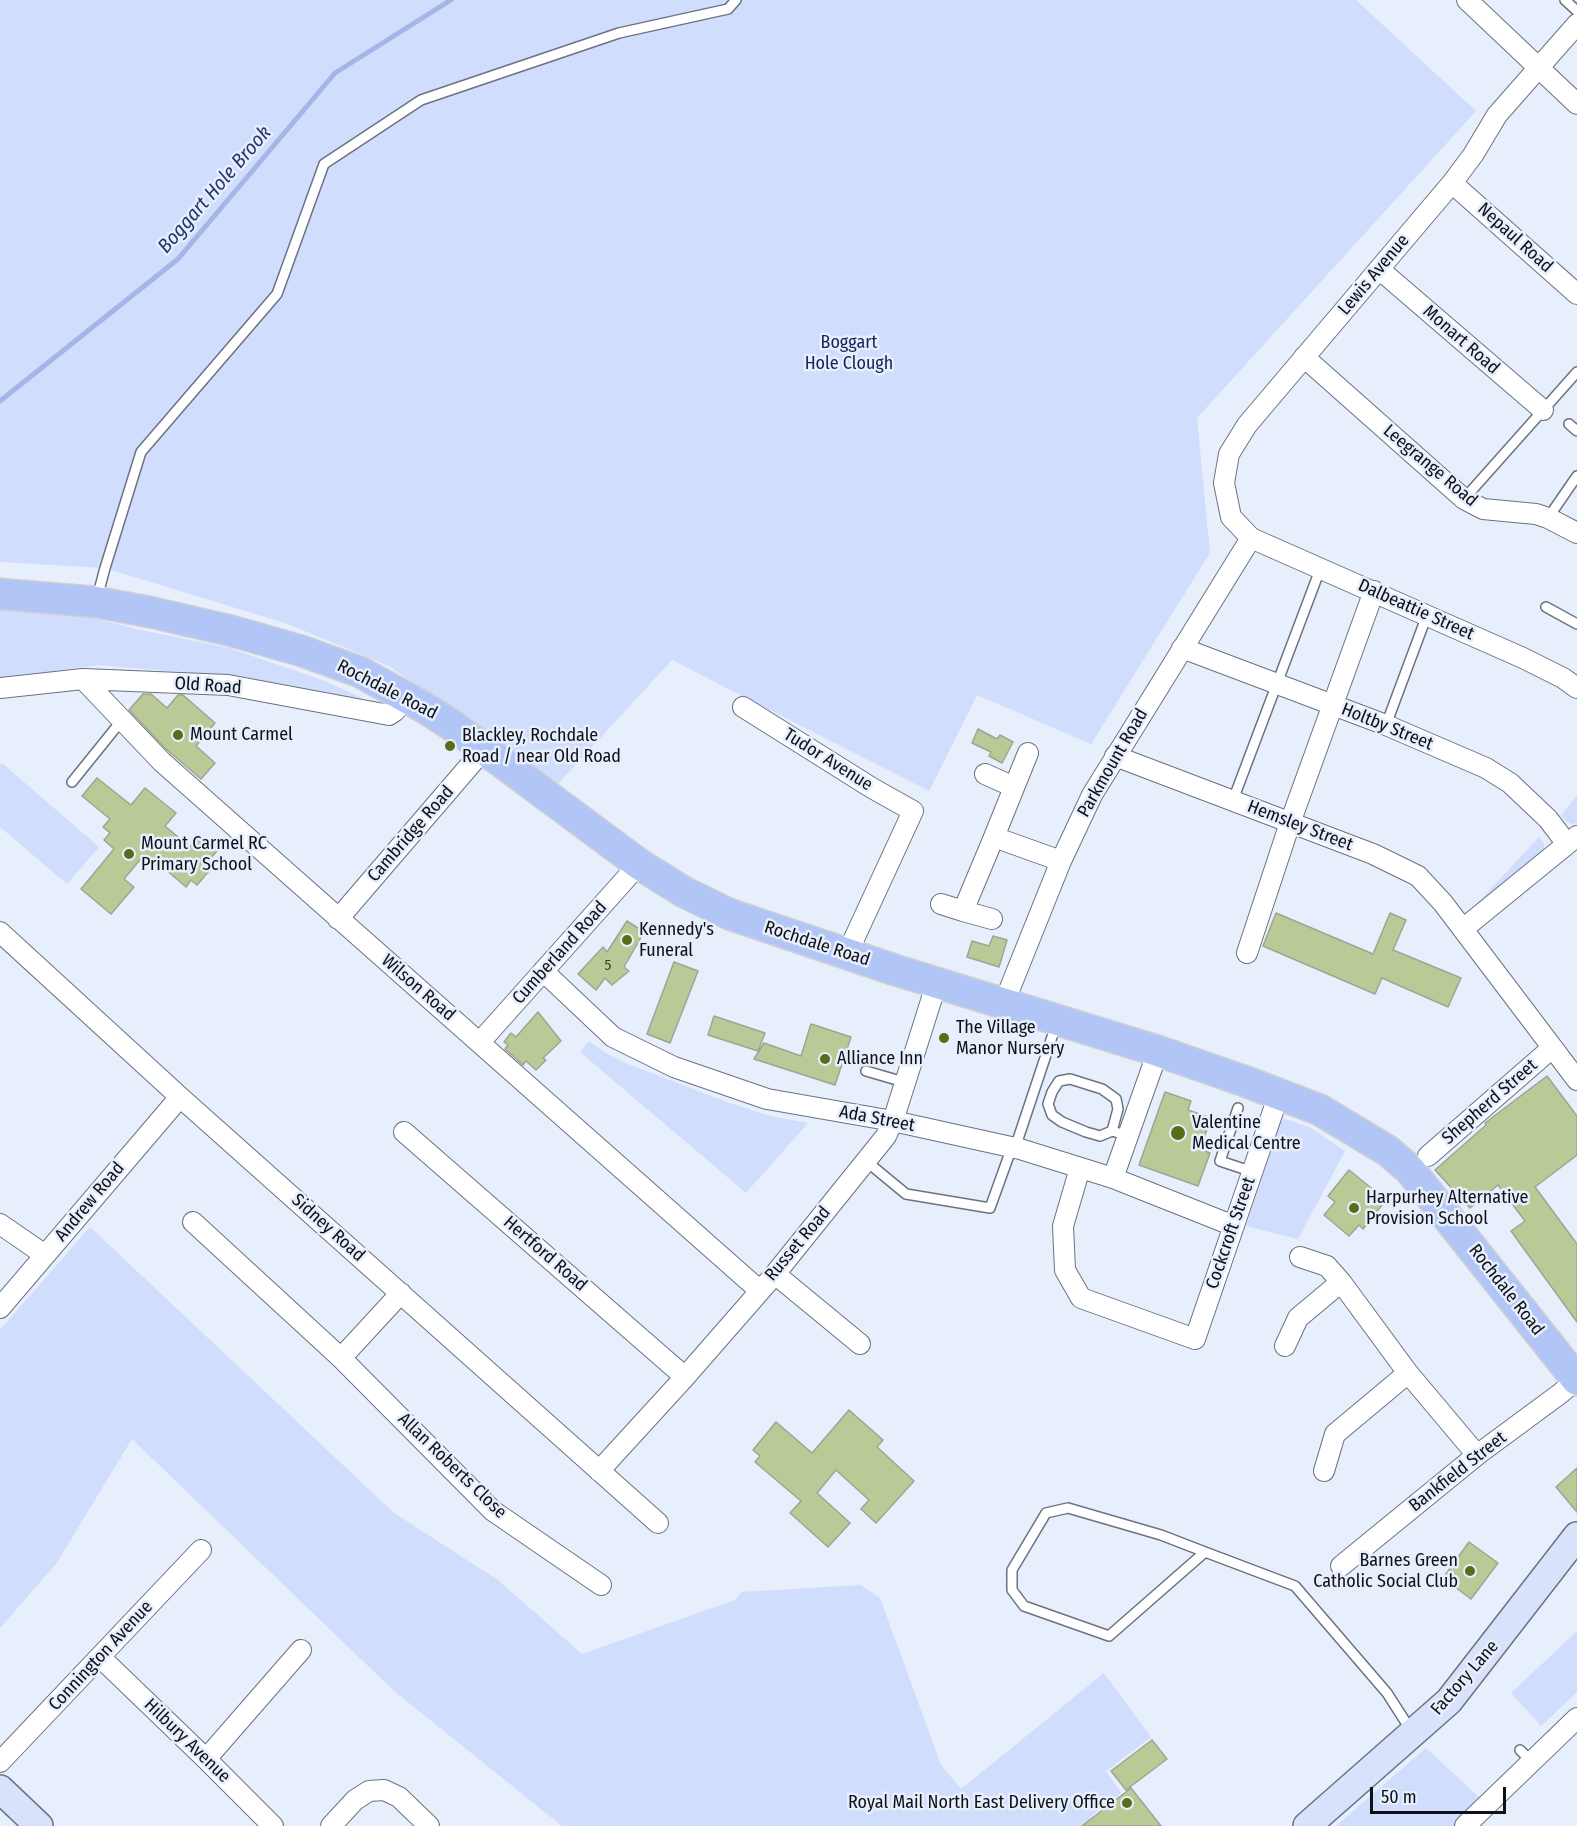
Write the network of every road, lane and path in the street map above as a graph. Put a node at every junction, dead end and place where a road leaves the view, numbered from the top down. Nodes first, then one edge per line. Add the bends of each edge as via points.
1 (736, 0) edge
2 (1467, 0) edge
3 (1565, 0) edge
4 (1577, 11) edge
5 (1577, 24) edge
6 (1539, 67) junction
7 (1577, 104) edge
8 (1452, 183) junction
9 (1379, 269) junction
10 (1577, 294) edge
11 (1304, 357) junction
12 (1577, 372) edge
13 (1543, 410) junction
14 (1569, 423) dead end
15 (1577, 431) edge
16 (1577, 476) edge
17 (1464, 499) junction
18 (1548, 518) junction
19 (1577, 532) edge
20 (1251, 538) junction
21 (1321, 567) junction
22 (1374, 591) junction
23 (0, 594) edge
24 (96, 602) junction
25 (1546, 607) dead end
26 (1427, 615) junction
27 (1577, 624) edge
28 (1182, 648) junction
29 (83, 679) junction
30 (1277, 684) junction
31 (0, 688) edge
32 (1577, 688) edge
33 (406, 697) junction
34 (1332, 705) junction
35 (743, 706) dead end
36 (122, 720) junction
37 (1386, 725) junction
38 (484, 749) junction
39 (1028, 753) dead end
40 (1115, 756) junction
41 (985, 774) dead end
42 (72, 782) dead end
43 (1014, 787) junction
44 (1233, 800) junction
45 (1290, 823) junction
46 (994, 837) junction
47 (1572, 840) edge
48 (1061, 861) junction
49 (639, 864) junction
50 (941, 904) dead end
51 (963, 911) junction
52 (338, 919) junction
53 (992, 919) dead end
54 (1463, 929) junction
55 (0, 932) edge
56 (1247, 953) dead end
57 (847, 954) junction
58 (543, 971) junction
59 (937, 982) junction
60 (1004, 1003) junction
61 (1057, 1020) junction
62 (480, 1042) junction
63 (1552, 1048) junction
64 (1158, 1051) junction
65 (866, 1071) dead end
66 (1577, 1080) edge
67 (904, 1082) junction
68 (1279, 1094) junction
69 (180, 1096) junction
70 (1238, 1108) dead end
71 (893, 1121) junction
72 (404, 1132) dead end
73 (1120, 1134) junction
74 (1014, 1147) junction
75 (1428, 1156) dead end
76 (866, 1161) junction
77 (1080, 1168) junction
78 (1253, 1172) junction
79 (1113, 1178) junction
80 (193, 1222) dead end
81 (0, 1224) edge
82 (1234, 1226) junction
83 (45, 1255) junction
84 (1300, 1257) dead end
85 (775, 1274) junction
86 (1341, 1282) junction
87 (759, 1290) junction
88 (401, 1293) junction
89 (0, 1308) edge
90 (860, 1344) dead end
91 (1285, 1346) dead end
92 (341, 1358) junction
93 (1408, 1373) junction
94 (685, 1377) junction
95 (1577, 1379) edge
96 (1477, 1455) junction
97 (599, 1471) junction
98 (1324, 1471) dead end
99 (658, 1523) dead end
100 (1577, 1536) edge
101 (201, 1550) dead end
102 (1205, 1552) junction
103 (1341, 1566) dead end
104 (601, 1585) dead end
105 (302, 1650) dead end
106 (100, 1657) junction
107 (1577, 1718) edge
108 (1413, 1734) junction
109 (207, 1758) junction
110 (0, 1762) edge
111 (0, 1789) edge
112 (39, 1826) edge
113 (273, 1826) edge
114 (331, 1826) edge
115 (429, 1826) edge
116 (1307, 1826) edge
117 (1465, 1826) edge

1 - 24 lane via 728,9 619,33 421,100 324,164 277,294 141,452
2 - 6 street
3 - 4 lane
5 - 6 street, Lewis Avenue
6 - 7 street
6 - 8 street, Lewis Avenue via 1497,115
8 - 9 street, Lewis Avenue
8 - 10 street, Nepaul Road
9 - 11 street, Lewis Avenue
9 - 13 street, Monart Road
11 - 17 street, Leegrange Road
11 - 20 street, Lewis Avenue via 1247,425 1229,453 1224,483 1231,517
12 - 13 lane
13 - 17 lane
14 - 15 lane
16 - 18 lane
17 - 18 street, Leegrange Road via 1483,509
18 - 19 street, Leegrange Road
20 - 21 street, Dalbeattie Street
20 - 28 street, Parkmount Road
21 - 22 street, Dalbeattie Street
21 - 30 lane
22 - 26 street, Dalbeattie Street
22 - 34 street
23 - 24 main road, Rochdale Road
24 - 33 main road, Rochdale Road via 232,631 302,651 360,672
25 - 27 lane
26 - 32 street, Dalbeattie Street via 1523,658
26 - 37 lane
28 - 30 street, Holtby Street
28 - 40 street, Parkmount Road
29 - 31 street, Old Road
29 - 33 street, Old Road via 228,685 389,715
29 - 36 street, Wilson Road
30 - 34 street, Holtby Street
30 - 44 lane
33 - 38 main road, Rochdale Road
34 - 37 street, Holtby Street
34 - 45 street
35 - 57 street, Tudor Avenue via 913,811
36 - 42 lane
36 - 52 street, Wilson Road via 162,762
37 - 47 street, Holtby Street via 1486,768 1510,783
38 - 49 main road, Rochdale Road
38 - 52 street, Cambridge Road
39 - 43 street
40 - 44 street, Hemsley Street
40 - 48 street, Parkmount Road
41 - 43 street
43 - 46 street
44 - 45 street, Hemsley Street
45 - 54 street, Hemsley Street via 1373,854 1418,876
45 - 56 street
46 - 48 street
46 - 51 street
47 - 54 street
48 - 60 street, Parkmount Road
49 - 57 main road, Rochdale Road via 729,914
49 - 58 street, Cumberland Road
50 - 51 street
51 - 53 street
52 - 62 street, Wilson Road
54 - 63 street, Hemsley Street
55 - 69 street, Sidney Road
57 - 59 main road, Rochdale Road
58 - 62 street, Cumberland Road
58 - 71 street, Ada Street via 613,1037 674,1067 767,1098
59 - 60 main road, Rochdale Road
59 - 67 street, Russet Road
60 - 61 main road, Rochdale Road
61 - 64 main road, Rochdale Road
61 - 74 lane
62 - 87 street, Wilson Road
63 - 66 street, Hemsley Street
63 - 75 street, Shepherd Street
64 - 68 main road, Rochdale Road
64 - 73 street
65 - 67 lane
67 - 71 street, Russet Road
68 - 78 street, Cockcroft Street
68 - 95 main road, Rochdale Road via 1320,1110 1359,1132 1410,1170
69 - 83 street, Andrew Road
69 - 88 street, Sidney Road
70 - 78 lane via 1220,1161
71 - 74 street, Ada Street
71 - 76 street, Russet Road via 886,1137
72 - 94 street, Hertford Road
73 - 73 lane via 1116,1099 1102,1089 1070,1079 1059,1081 1048,1104 1052,1115 1100,1136
73 - 79 street
74 - 76 lane via 990,1208 906,1194
74 - 77 street, Ada Street
76 - 85 street, Russet Road
77 - 79 street, Ada Street
77 - 82 street, Cockcroft Street via 1063,1226 1065,1270 1081,1298 1195,1339
78 - 82 street, Cockcroft Street
79 - 82 street, Ada Street
80 - 92 street, Allan Roberts Close
81 - 83 street
83 - 89 street, Andrew Road
84 - 86 street via 1327,1266
85 - 87 street, Russet Road
85 - 90 street
86 - 91 street via 1298,1318
86 - 93 street
87 - 94 street, Russet Road
88 - 92 street
88 - 97 street, Sidney Road
92 - 104 street, Allan Roberts Close via 493,1510
93 - 96 street
93 - 98 street via 1335,1434
94 - 97 street, Russet Road
95 - 96 street, Bankfield Street
96 - 103 street, Bankfield Street
97 - 99 street, Sidney Road
100 - 108 street, Factory Lane via 1449,1701
101 - 106 street, Connington Avenue
102 - 102 lane via 1068,1508 1046,1513 1012,1570 1012,1590 1024,1606 1108,1636
102 - 108 lane via 1295,1586 1387,1693
105 - 109 street
106 - 109 street, Hilbury Avenue
106 - 110 street, Connington Avenue
107 - 117 street via 1526,1756
108 - 116 street, Factory Lane
109 - 113 street, Hilbury Avenue
111 - 112 street
114 - 115 street via 355,1800 369,1791 384,1790 399,1797

